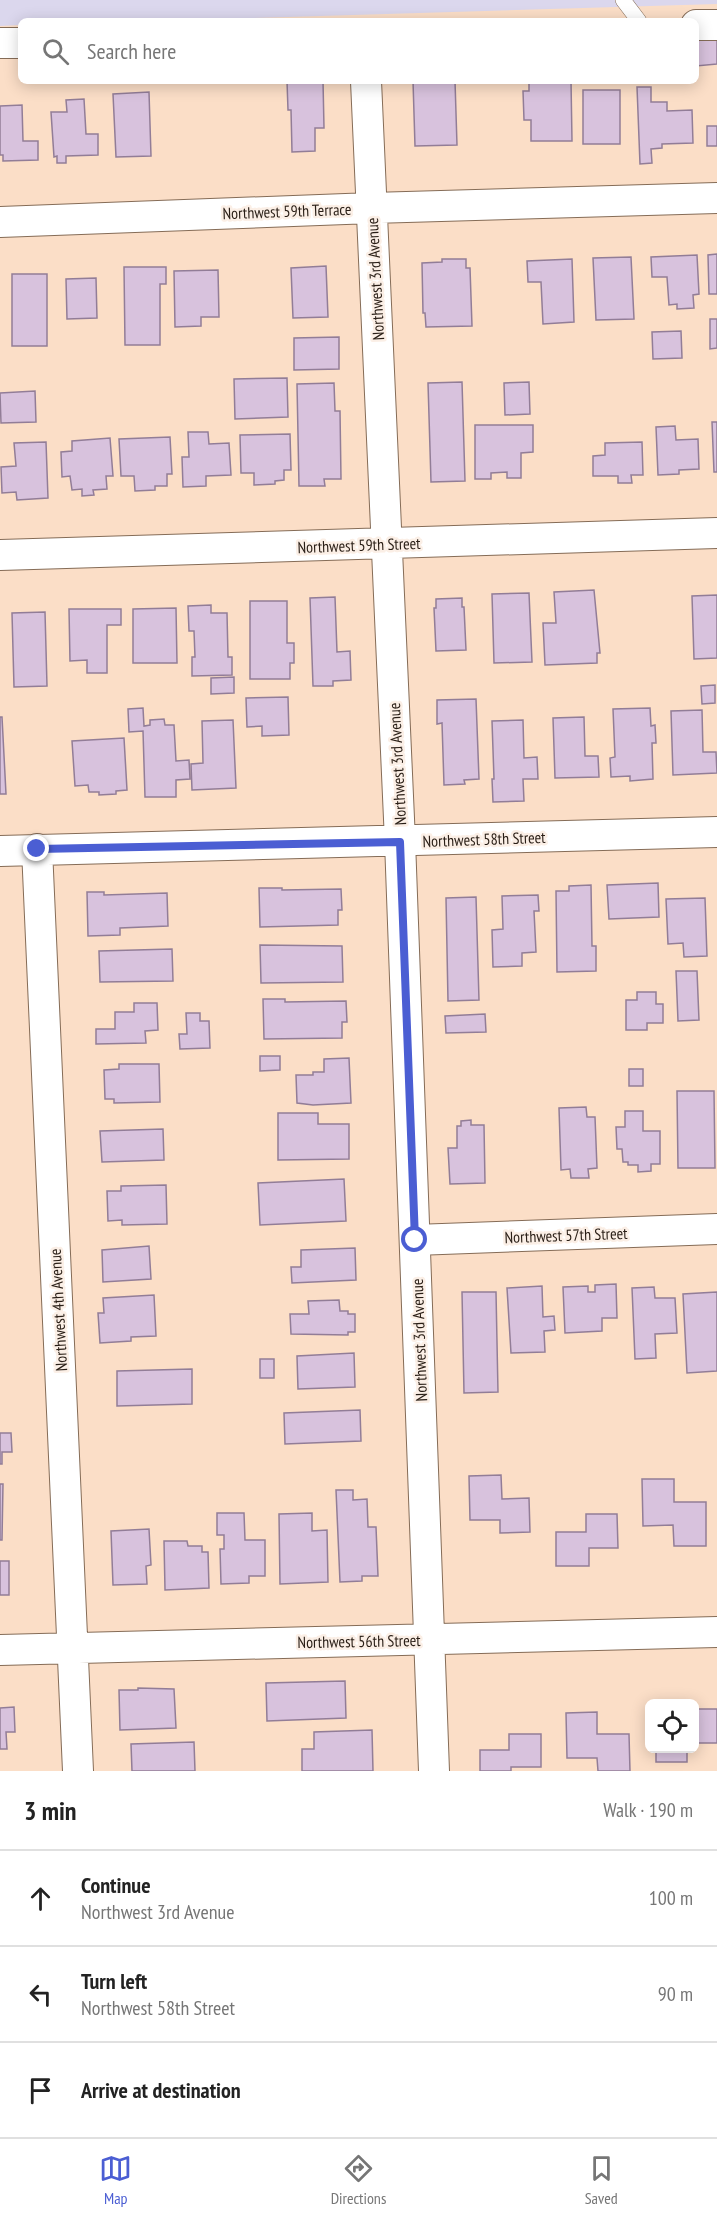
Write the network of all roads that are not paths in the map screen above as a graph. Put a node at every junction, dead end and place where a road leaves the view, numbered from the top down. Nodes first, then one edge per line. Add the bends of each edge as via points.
1 (623, 0) edge
2 (637, 18) edge
3 (699, 25) edge
4 (717, 25) edge
5 (0, 43) edge
6 (18, 43) edge
7 (366, 84) edge
8 (717, 198) edge
9 (372, 208) junction
10 (0, 222) edge
11 (717, 533) edge
12 (387, 544) junction
13 (0, 555) edge
14 (717, 832) edge
15 (400, 842) junction
16 (37, 849) junction
17 (0, 851) edge
18 (717, 1229) edge
19 (415, 1240) junction
20 (717, 1632) edge
21 (430, 1640) junction
22 (74, 1648) junction
23 (0, 1650) edge
24 (78, 1771) edge
25 (434, 1771) edge

1 - 2 lane
3 - 4 street
5 - 6 street
7 - 9 street, Northwest 3rd Avenue
8 - 9 street, Northwest 59th Terrace
9 - 10 street, Northwest 59th Terrace
9 - 12 street, Northwest 3rd Avenue
11 - 12 street, Northwest 59th Street
12 - 13 street, Northwest 59th Street
12 - 15 street, Northwest 3rd Avenue
14 - 15 street, Northwest 58th Street
15 - 16 street, Northwest 58th Street
15 - 19 street, Northwest 3rd Avenue
16 - 17 street, Northwest 58th Street
16 - 22 street, Northwest 4th Avenue
18 - 19 street, Northwest 57th Street
19 - 21 street, Northwest 3rd Avenue
20 - 21 street, Northwest 56th Street
21 - 22 street, Northwest 56th Street
21 - 25 street, Northwest 3rd Avenue
22 - 23 street, Northwest 56th Street
22 - 24 street, Northwest 4th Avenue

